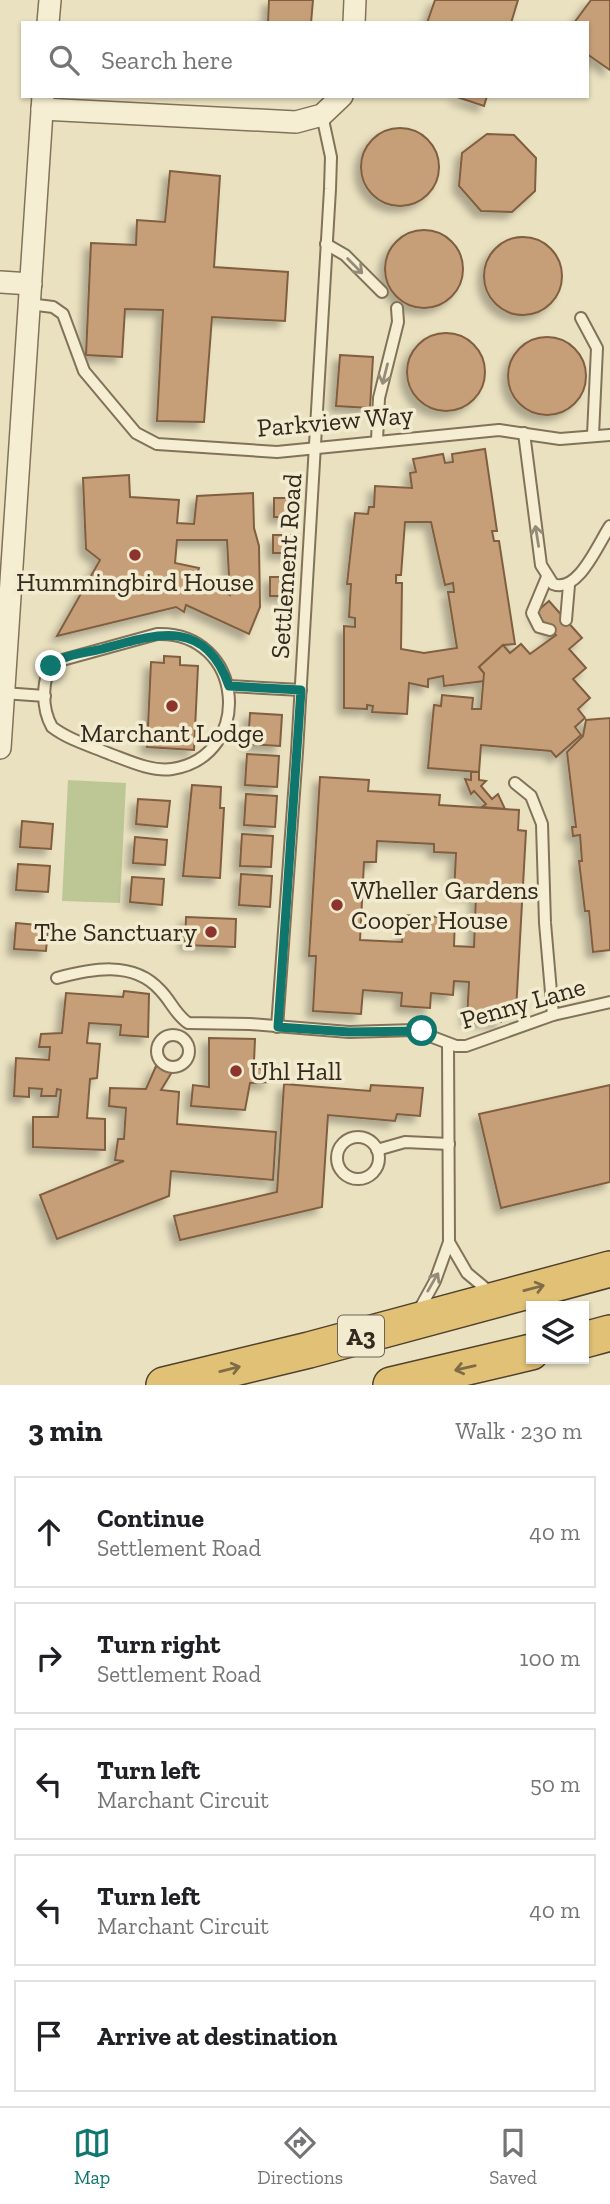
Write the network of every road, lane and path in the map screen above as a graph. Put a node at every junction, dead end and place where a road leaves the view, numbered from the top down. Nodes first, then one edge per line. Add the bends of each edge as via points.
1 (50, 0) edge
2 (355, 0) edge
3 (48, 21) edge
4 (354, 21) edge
5 (340, 98) edge
6 (42, 102) edge
7 (322, 115) junction
8 (326, 244) junction
9 (0, 282) edge
10 (382, 292) dead end
11 (30, 294) junction
12 (397, 308) dead end
13 (581, 318) dead end
14 (524, 433) junction
15 (593, 435) junction
16 (610, 435) edge
17 (377, 440) junction
18 (316, 450) junction
19 (610, 526) edge
20 (547, 577) junction
21 (569, 585) junction
22 (4, 597) edge
23 (566, 620) dead end
24 (550, 630) dead end
25 (229, 686) junction
26 (301, 690) junction
27 (3, 693) junction
28 (44, 696) junction
29 (0, 748) edge
30 (515, 783) dead end
31 (57, 978) dead end
32 (610, 1002) edge
33 (554, 1015) junction
34 (188, 1023) junction
35 (278, 1027) junction
36 (182, 1037) dead end
37 (448, 1044) junction
38 (449, 1144) junction
39 (377, 1150) dead end
40 (449, 1242) junction
41 (610, 1269) edge
42 (496, 1298) junction
43 (414, 1321) junction
44 (610, 1333) edge
45 (589, 1339) edge
46 (526, 1353) edge
47 (164, 1385) edge
48 (391, 1385) edge

1 - 3 street
2 - 4 street
5 - 7 street
6 - 7 street via 288,122
6 - 11 street
7 - 8 lane, Settlement Road via 331,157
8 -> 10 lane via 345,255
8 - 18 lane, Settlement Road
9 - 11 street
11 - 18 lane, Parkview Way via 63,314 84,371 144,438 157,444 239,451
11 - 22 street
12 -> 17 lane via 398,322 376,415
13 - 15 lane via 597,348
14 - 15 lane, Parkview Way via 560,439
14 - 17 lane, Parkview Way via 499,430
20 -> 14 lane via 541,565
15 - 16 lane, Parkview Way
17 - 18 lane, Parkview Way
18 - 26 lane, Settlement Road
19 - 21 lane
20 - 21 lane via 557,586
20 - 24 lane via 531,613 539,627
21 - 23 lane
22 - 27 street
25 - 26 lane
25 - 28 lane via 216,661 195,641 183,635 157,634 55,662
25 - 28 lane via 228,716 219,739 202,756 172,769 132,762 60,733 48,720
26 - 35 lane, Settlement Road
27 - 28 lane
27 - 29 street
30 - 33 lane via 531,796 542,824
31 - 34 lane via 104,969 138,974 162,992
32 - 33 lane, Penny Lane
33 - 37 lane, Penny Lane via 485,1041
34 - 35 lane
34 - 36 lane
35 - 37 lane via 414,1030
37 - 38 lane
38 - 39 lane via 405,1142
38 - 40 lane
40 - 42 lane via 467,1273
43 -> 40 lane
42 -> 41 highway, A3
42 - 43 highway, A3
47 -> 43 highway, A3
44 - 45 highway
46 -> 48 highway, A3

